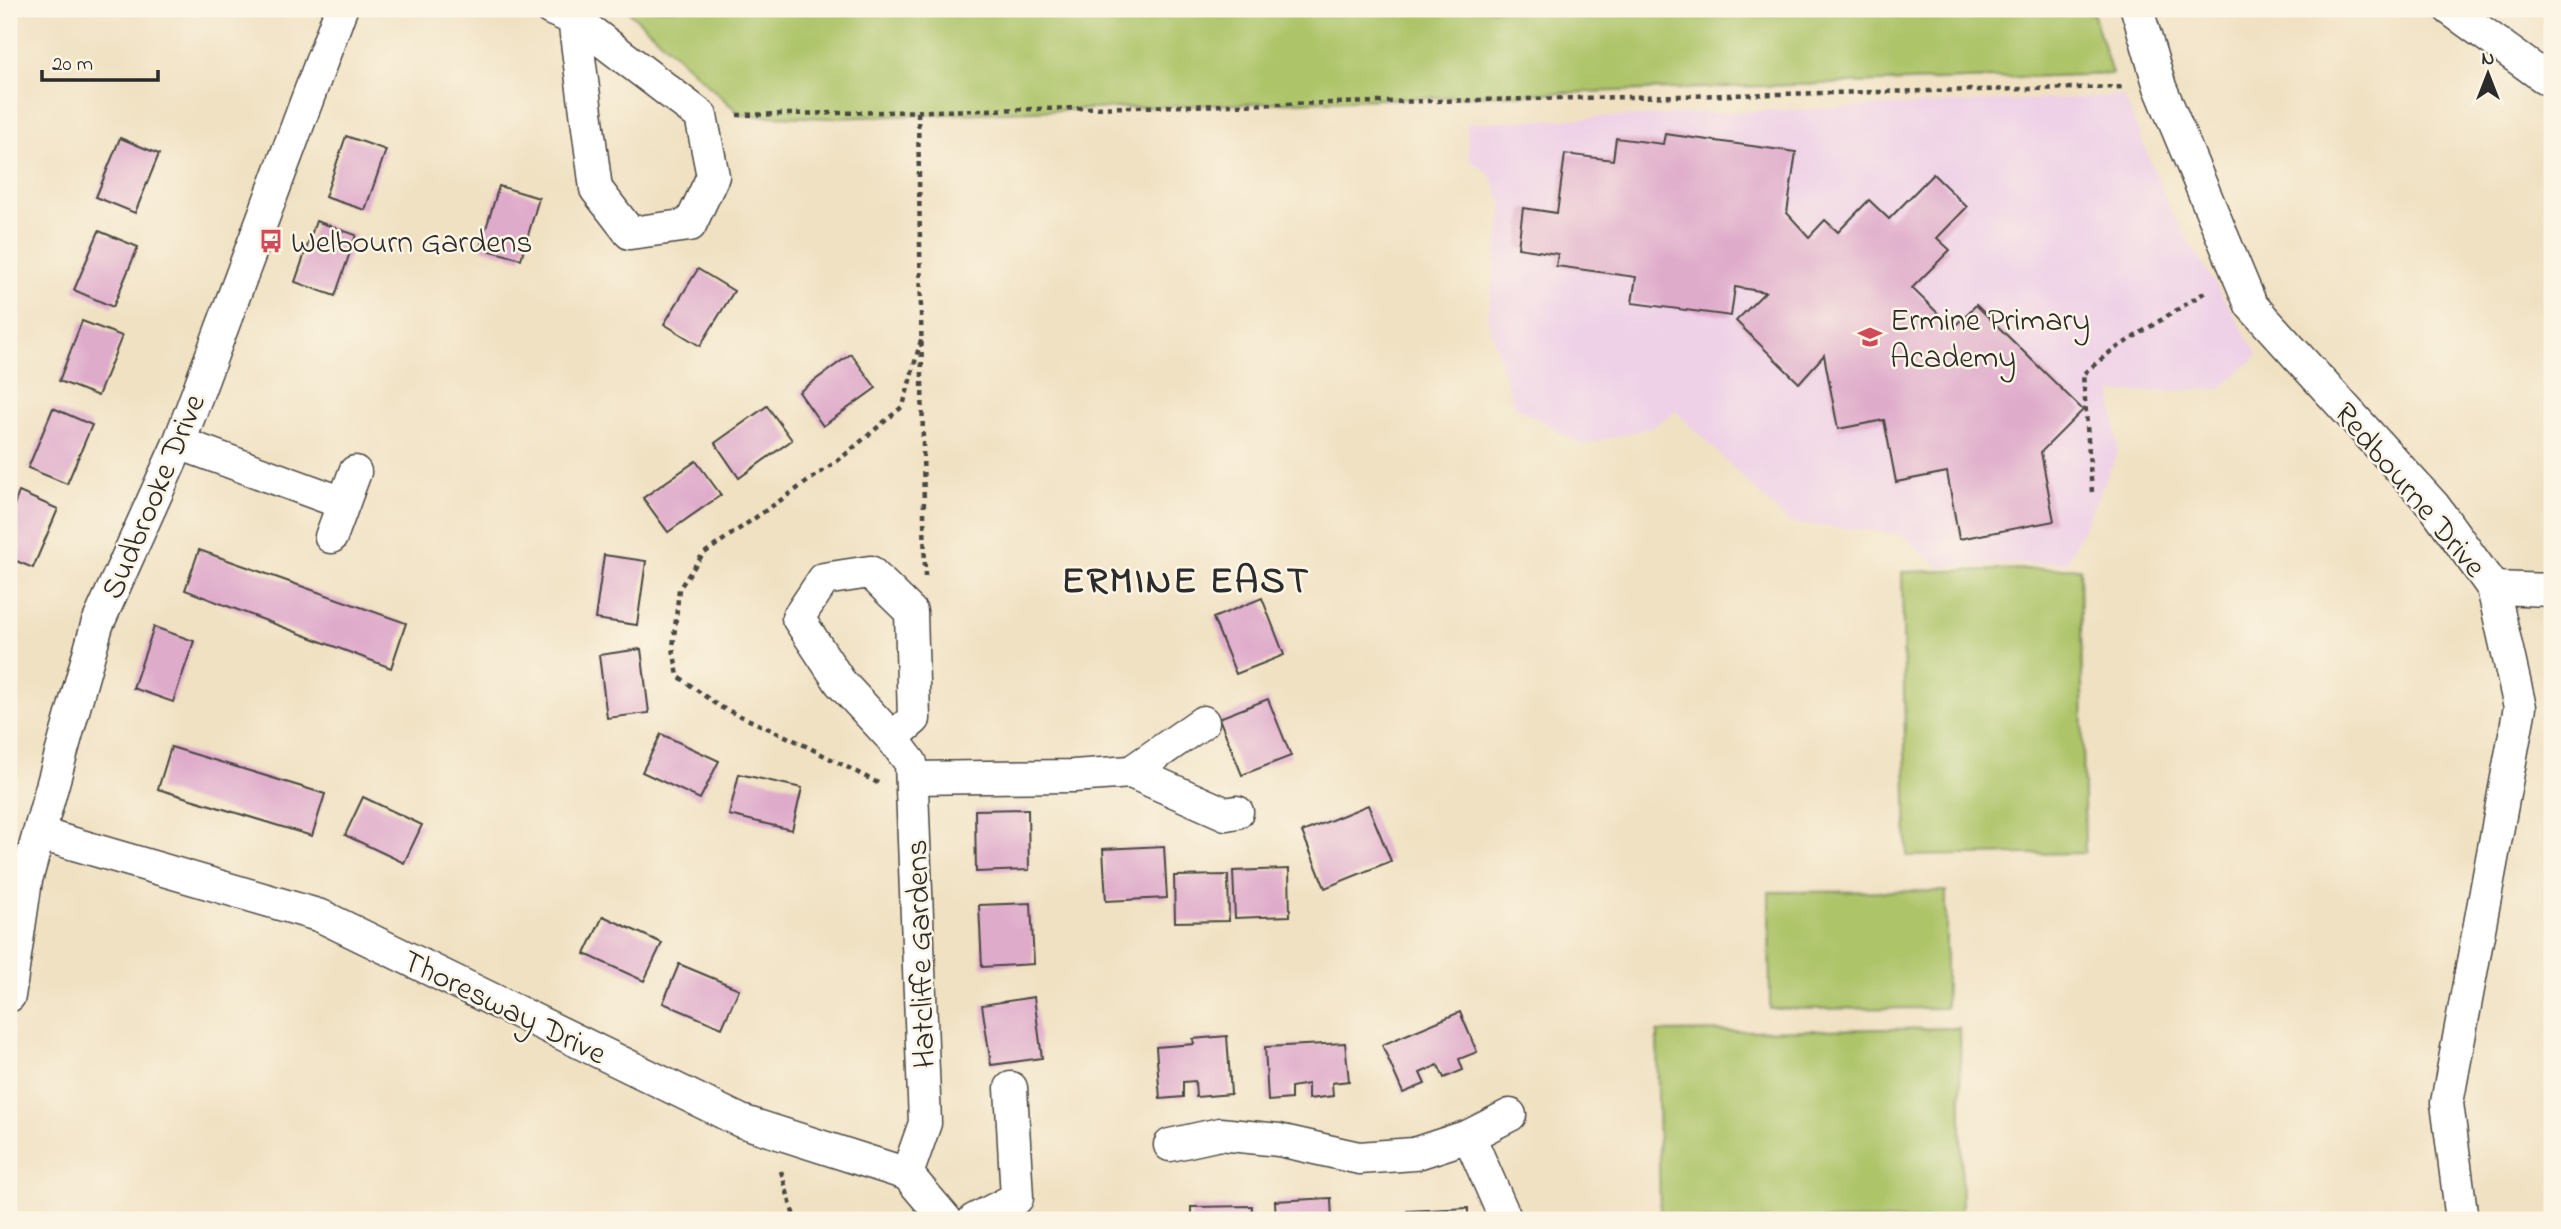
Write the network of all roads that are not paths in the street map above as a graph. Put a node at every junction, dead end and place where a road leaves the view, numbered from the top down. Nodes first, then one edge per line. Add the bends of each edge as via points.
1 (2137, 9) edge
2 (2450, 9) edge
3 (331, 13) edge
4 (563, 14) edge
5 (2552, 74) edge
6 (179, 443) junction
7 (355, 472) dead end
8 (343, 503) junction
9 (331, 537) dead end
10 (2493, 588) junction
11 (2552, 590) edge
12 (1203, 722) dead end
13 (892, 738) junction
14 (1131, 772) junction
15 (912, 778) junction
16 (1237, 812) dead end
17 (40, 834) junction
18 (17, 878) edge
19 (9, 996) edge
20 (1011, 1088) dead end
21 (1510, 1115) dead end
22 (1469, 1136) junction
23 (1170, 1145) dead end
24 (907, 1174) junction
25 (1025, 1209) edge
26 (946, 1220) edge
27 (974, 1220) edge
28 (1507, 1220) edge
29 (2462, 1220) edge

1 - 10 street, Redbourne Drive via 2160,86 2251,305 2434,506
2 - 5 street via 2544,77
3 - 6 street, Sudbrooke Drive
4 - 4 street via 701,116 713,176 690,225 630,233 596,189
6 - 8 street
6 - 17 street, Sudbrooke Drive via 97,625
7 - 8 street
8 - 9 street
10 - 11 street
10 - 29 street, Redbourne Drive via 2520,707 2447,1103
12 - 14 street
13 - 13 street, Hatcliffe Gardens via 914,719 911,612 870,572 824,579 798,618 840,682
13 - 15 street, Hatcliffe Gardens via 911,763
14 - 15 street
14 - 16 street via 1226,814
15 - 24 street, Hatcliffe Gardens via 925,1123
17 - 18 street, Sudbrooke Drive
17 - 24 street, Thoresway Drive via 321,916 741,1121
18 - 19 street, Sudbrooke Drive
20 - 25 street
21 - 22 street
22 - 23 street via 1414,1154 1359,1157 1279,1140 1220,1134
22 - 28 street
24 - 26 street
25 - 27 street

